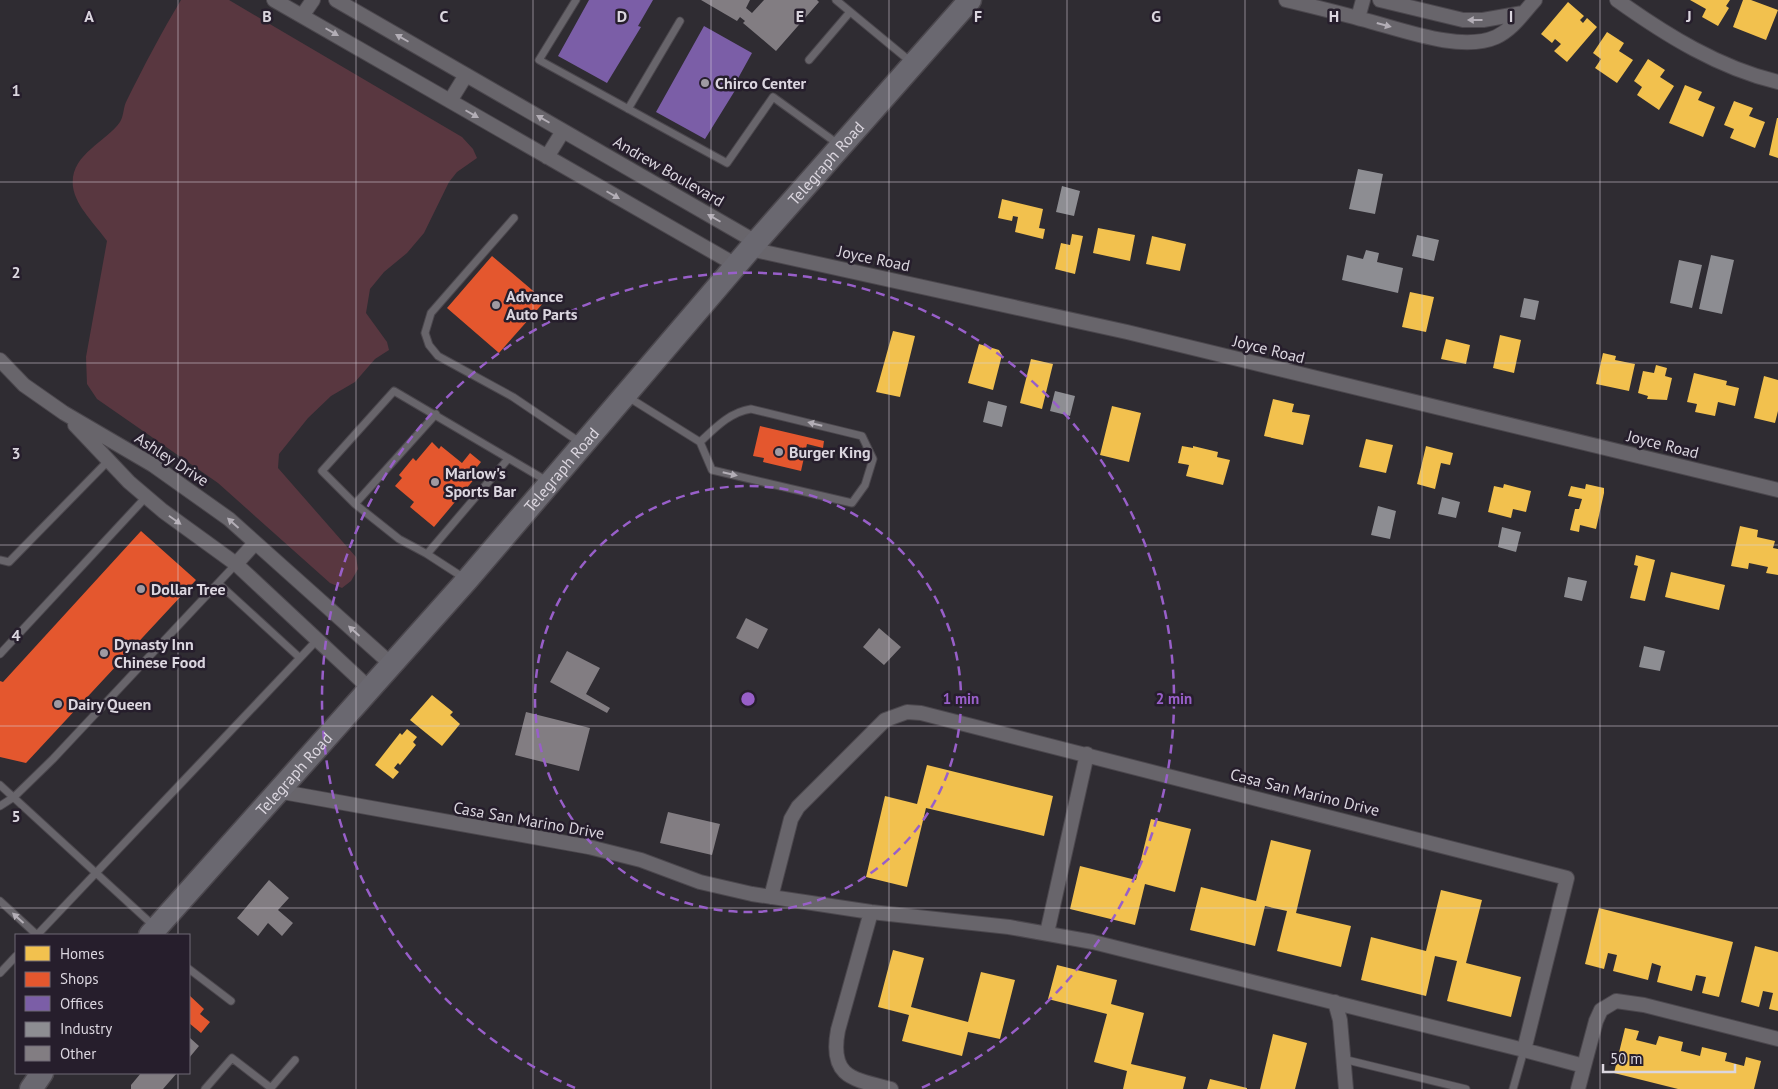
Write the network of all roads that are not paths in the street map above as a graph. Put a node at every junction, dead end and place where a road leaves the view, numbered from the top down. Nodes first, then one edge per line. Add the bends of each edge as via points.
1 (274, 0) edge
2 (313, 0) edge
3 (576, 0) edge
4 (836, 0) edge
5 (970, 0) edge
6 (1286, 0) edge
7 (1362, 0) edge
8 (1380, 0) edge
9 (1535, 0) edge
10 (1617, 0) edge
11 (339, 1) edge
12 (850, 12) junction
13 (1523, 13) junction
14 (302, 16) junction
15 (1358, 18) junction
16 (680, 21) dead end
17 (809, 60) dead end
18 (914, 64) junction
19 (466, 75) junction
20 (1778, 82) edge
21 (450, 101) junction
22 (628, 109) junction
23 (563, 131) junction
24 (840, 146) junction
25 (547, 157) junction
26 (514, 218) dead end
27 (748, 252) junction
28 (0, 360) edge
29 (626, 396) junction
30 (64, 413) junction
31 (436, 414) junction
32 (700, 442) junction
33 (584, 445) junction
34 (508, 459) junction
35 (108, 461) junction
36 (551, 483) junction
37 (1778, 490) edge
38 (146, 497) junction
39 (355, 504) junction
40 (255, 543) junction
41 (427, 554) junction
42 (0, 560) edge
43 (236, 564) junction
44 (467, 580) junction
45 (218, 583) junction
46 (317, 640) junction
47 (0, 654) edge
48 (300, 658) junction
49 (391, 664) junction
50 (369, 688) junction
51 (1087, 754) junction
52 (0, 785) edge
53 (277, 791) junction
54 (14, 797) junction
55 (0, 806) edge
56 (97, 873) junction
57 (771, 898) junction
58 (0, 901) edge
59 (871, 912) junction
60 (153, 932) edge
61 (1047, 933) junction
62 (36, 934) edge
63 (38, 934) edge
64 (15, 957) edge
65 (190, 970) edge
66 (0, 973) edge
67 (231, 1001) dead end
68 (1335, 1002) junction
69 (1778, 1038) edge
70 (1524, 1050) junction
71 (1343, 1059) junction
72 (295, 1060) dead end
73 (1584, 1066) junction
74 (41, 1074) edge
75 (270, 1088) edge
76 (31, 1089) edge
77 (205, 1089) edge
78 (891, 1089) edge
79 (1346, 1089) edge
80 (1466, 1089) edge
81 (1513, 1089) edge
82 (1578, 1089) edge

1 - 14 street
2 - 14 street
3 - 22 lane via 539,60
4 - 12 lane
5 - 18 main road, Telegraph Road
6 - 15 street
7 - 15 street
13 -> 8 street via 1463,20
9 - 13 street
10 - 20 street via 1656,28 1695,50
19 -> 11 street, Andrew Boulevard
12 - 17 lane
12 - 18 lane
15 -> 13 street via 1452,41 1469,42 1494,37 1508,30
14 -> 21 street
16 - 22 lane
18 - 24 main road, Telegraph Road
19 - 21 street
23 -> 19 street, Andrew Boulevard
21 -> 25 street
22 - 24 lane via 727,163 773,97
23 - 25 street
27 -> 23 street, Andrew Boulevard
24 - 27 main road, Telegraph Road
25 -> 27 street
26 - 33 lane via 431,314 426,328 427,339 438,356 513,397
27 - 29 main road, Telegraph Road
27 - 37 street, Joyce Road via 1127,332
28 - 30 street, Ashley Drive via 24,385
29 - 32 lane
29 - 33 main road, Telegraph Road
30 - 35 street, Ashley Drive
40 -> 30 street, Ashley Drive via 229,519 153,465
31 - 34 lane
31 - 39 lane
31 - 39 lane via 394,391 322,470
32 -> 32 lane via 712,470 852,504 865,485 873,459 862,436 751,408 721,423
33 - 36 main road, Telegraph Road
34 - 36 lane
34 - 41 lane
35 - 38 street, Ashley Drive
35 - 42 lane via 9,562
36 - 44 main road, Telegraph Road
38 -> 43 street, Ashley Drive
38 - 47 lane
39 - 41 lane via 399,538
40 - 43 street
49 -> 40 street, Ashley Drive
41 - 44 lane
43 - 45 lane
43 - 46 street, Ashley Drive
44 - 49 main road, Telegraph Road
45 - 48 lane
45 - 54 lane
46 - 48 lane
46 - 50 street, Ashley Drive
48 - 56 lane
49 - 50 main road, Telegraph Road
50 - 53 main road, Telegraph Road
51 - 57 street, Casa San Marino Drive via 921,713 894,715 885,720 798,807 791,819
51 - 61 street
51 - 70 street, Casa San Marino Drive via 1567,878
52 - 54 lane
53 - 57 street, Casa San Marino Drive via 589,847 641,860 700,882
53 - 60 main road, Telegraph Road
54 - 55 lane
54 - 56 lane
56 - 60 lane
56 - 63 lane
57 - 59 street, Casa San Marino Drive
62 -> 58 lane
59 - 61 street, Casa San Marino Drive
59 - 78 street via 838,1030 836,1061 854,1078
61 - 68 street, Casa San Marino Drive
64 - 66 lane
65 - 67 lane
68 - 70 street, Casa San Marino Drive
68 - 71 street
69 - 73 street via 1616,1001 1601,1010
70 - 73 street
70 - 81 lane
71 - 79 street
71 - 80 lane
72 - 75 lane
73 - 82 street
74 - 76 main road
75 - 77 lane via 232,1058

